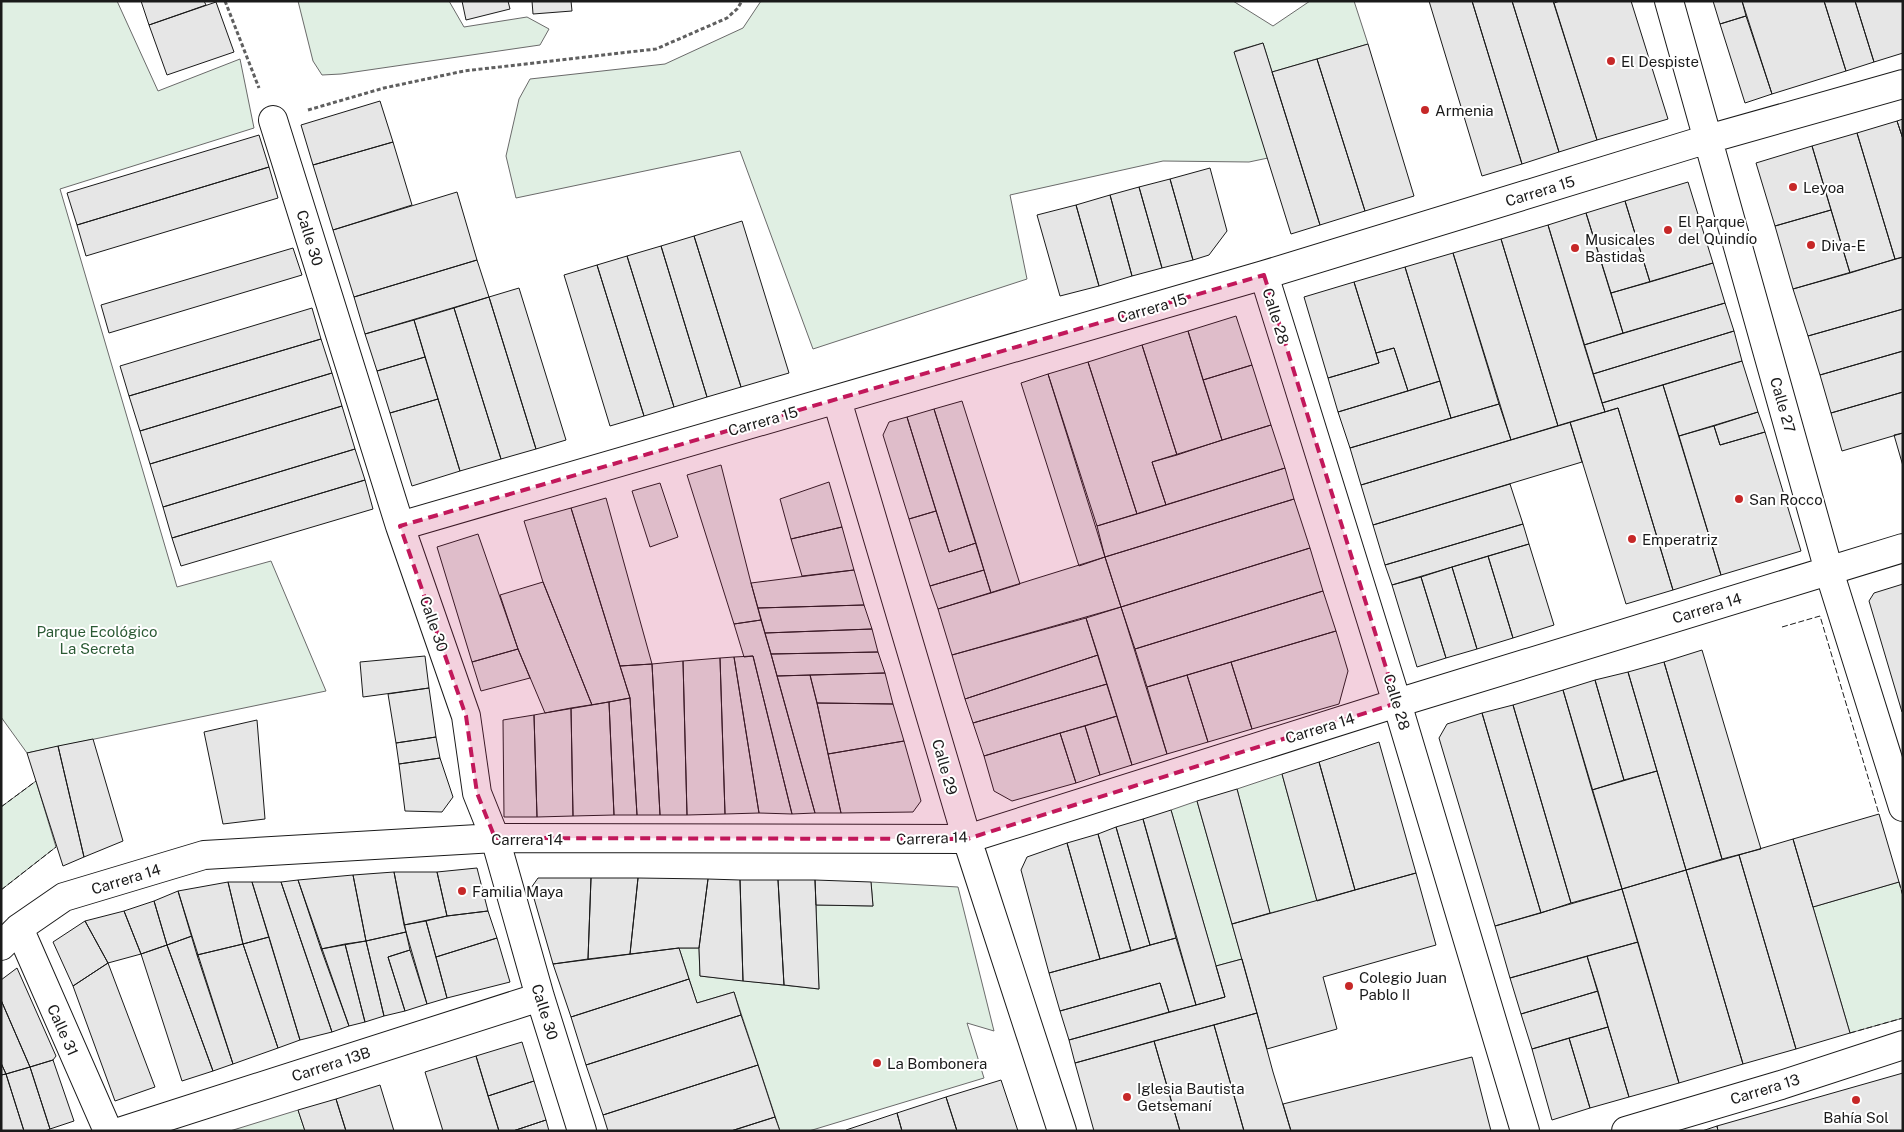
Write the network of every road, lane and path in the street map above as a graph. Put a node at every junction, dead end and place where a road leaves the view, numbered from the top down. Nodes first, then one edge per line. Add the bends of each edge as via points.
1 (225, 1) edge
2 (742, 1) edge
3 (1669, 1) edge
4 (1903, 84) edge
5 (273, 120) junction
6 (1708, 139) junction
7 (1264, 276) junction
8 (837, 400) junction
9 (400, 526) junction
10 (1903, 548) edge
11 (1830, 571) junction
12 (1397, 703) junction
13 (1903, 807) edge
14 (496, 838) junction
15 (966, 839) junction
16 (10, 937) edge
17 (540, 997) junction
18 (1903, 1045) edge
19 (108, 1131) edge
20 (122, 1131) edge
21 (582, 1131) edge
22 (1062, 1131) edge
23 (1525, 1131) edge
24 (1626, 1131) edge

1 - 5 path
2 - 5 path via 727,18 656,49 464,72 384,88
3 - 6 street, Calle 27
4 - 6 street, Carrera 15
5 - 9 street, Calle 30
6 - 7 street, Carrera 15
6 - 11 street, Calle 27
7 - 8 street, Carrera 15
7 - 12 street, Calle 28
8 - 9 street, Carrera 15
8 - 15 street, Calle 29
9 - 14 street, Calle 30 via 466,716 477,792
10 - 11 street, Carrera 14
11 - 12 street, Carrera 14
11 - 13 street, Calle 27
12 - 15 street, Carrera 14
12 - 23 street, Calle 28
14 - 15 street, Carrera 14
14 - 16 street, Carrera 14 via 204,855 64,897
14 - 17 street, Calle 30
15 - 22 street, Calle 29
16 - 19 street, Calle 31
17 - 20 street, Carrera 13B
17 - 21 street, Calle 30
18 - 24 street, Carrera 13

